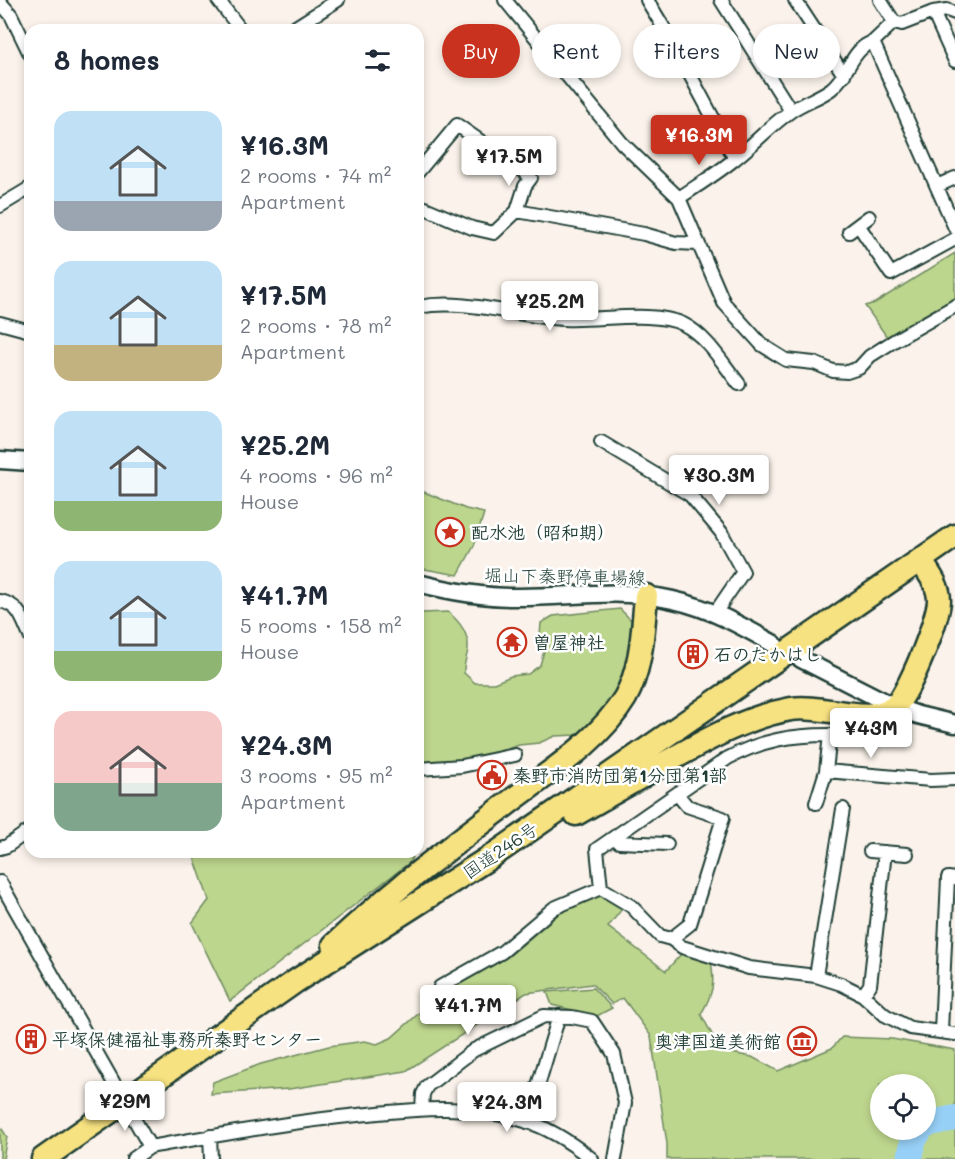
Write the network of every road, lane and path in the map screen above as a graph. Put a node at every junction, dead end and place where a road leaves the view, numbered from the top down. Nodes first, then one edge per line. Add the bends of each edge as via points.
1 (218, 0) edge
2 (338, 0) edge
3 (505, 0) edge
4 (647, 0) edge
5 (795, 0) edge
6 (880, 0) edge
7 (0, 2) edge
8 (725, 7) edge
9 (933, 12) junction
10 (955, 13) edge
11 (894, 22) junction
12 (236, 24) edge
13 (300, 24) edge
14 (24, 42) edge
15 (873, 42) junction
16 (955, 61) edge
17 (844, 75) junction
18 (791, 111) junction
19 (735, 159) junction
20 (424, 165) edge
21 (955, 178) edge
22 (938, 186) junction
23 (24, 192) edge
24 (680, 198) junction
25 (0, 206) edge
26 (424, 208) edge
27 (517, 211) junction
28 (859, 225) dead end
29 (955, 228) edge
30 (955, 239) edge
31 (698, 244) junction
32 (955, 306) edge
33 (424, 307) edge
34 (0, 323) edge
35 (24, 327) edge
36 (739, 384) dead end
37 (601, 442) dead end
38 (0, 460) edge
39 (24, 462) edge
40 (955, 536) edge
41 (920, 560) junction
42 (424, 584) edge
43 (646, 596) junction
44 (0, 601) edge
45 (715, 613) junction
46 (24, 624) edge
47 (774, 644) dead end
48 (801, 659) dead end
49 (895, 707) junction
50 (955, 724) edge
51 (515, 755) dead end
52 (424, 769) edge
53 (826, 771) junction
54 (955, 779) edge
55 (677, 794) junction
56 (816, 803) dead end
57 (843, 809) dead end
58 (638, 822) junction
59 (24, 834) edge
60 (615, 838) junction
61 (640, 843) junction
62 (667, 844) dead end
63 (0, 849) edge
64 (870, 851) dead end
65 (885, 852) junction
66 (906, 854) dead end
67 (492, 856) junction
68 (955, 879) edge
69 (0, 882) edge
70 (601, 888) junction
71 (671, 939) junction
72 (816, 976) junction
73 (296, 981) junction
74 (440, 987) dead end
75 (863, 995) junction
76 (559, 1016) junction
77 (941, 1031) junction
78 (955, 1034) edge
79 (126, 1102) junction
80 (422, 1108) junction
81 (527, 1122) junction
82 (210, 1136) junction
83 (150, 1147) junction
84 (43, 1159) edge
85 (133, 1159) edge
86 (211, 1159) edge
87 (592, 1159) edge
88 (615, 1159) edge

1 - 12 street
2 - 13 street
3 - 24 street via 622,143
4 - 19 street via 674,42
5 - 17 street
6 - 11 street
7 - 14 street
8 - 18 street
9 - 10 street
9 - 11 street via 902,24
9 - 16 street
11 - 15 street
15 - 17 street via 859,51
15 - 22 street
17 - 18 street via 832,89
18 - 19 street
19 - 24 street
20 - 27 street via 457,124 531,178
21 - 22 street
22 - 29 street
23 - 25 street
24 - 31 street
26 - 27 street via 472,228 494,232
27 - 31 street
28 - 30 street via 891,274
31 - 32 street via 724,303 762,345 786,360 848,372
33 - 36 street via 442,304 489,308 564,319 657,317 682,323 700,336
34 - 35 street
37 - 45 street via 690,495 722,532 742,572
38 - 39 main road
40 - 41 highway, 国道246号
41 - 49 highway via 938,591 937,614
41 - 67 highway, 国道246号
42 - 43 main road, 堀山下秦野停車場線 via 513,597 608,592
43 - 45 main road, 堀山下秦野停車場線
43 - 73 highway via 632,682 607,721 567,758 369,913
44 - 46 street via 11,603
45 - 47 main road, 堀山下秦野停車場線
48 - 49 main road
49 - 50 main road
49 - 67 highway via 874,716 793,709 751,718 561,823
51 - 52 street via 462,766
53 - 54 street
53 - 55 street via 830,735 770,740 728,758
53 - 56 street
55 - 58 street
55 - 71 street via 687,806 723,818 690,924
57 - 72 street
58 - 60 street
58 - 61 street
59 - 63 street
60 - 61 street via 619,842
60 - 70 street via 597,849
61 - 62 street
64 - 65 street
65 - 66 street
65 - 75 street via 870,985
67 - 73 highway, 国道246号
68 - 77 street via 948,878
69 - 79 street
70 - 71 street via 632,906 660,936
70 - 74 street via 554,908 502,952
71 - 72 street via 682,947 749,968
72 - 75 street
73 - 79 highway, 国道246号
75 - 77 street via 885,1015 910,1028
76 - 80 street via 544,1016 474,1050 428,1086
76 - 81 street
76 - 88 street via 592,1021 614,1054 625,1103
77 - 78 street
79 - 83 street
79 - 84 highway, 国道246号
80 - 81 street via 455,1108
80 - 82 street
81 - 87 street
82 - 83 street
82 - 86 street
83 - 85 street

